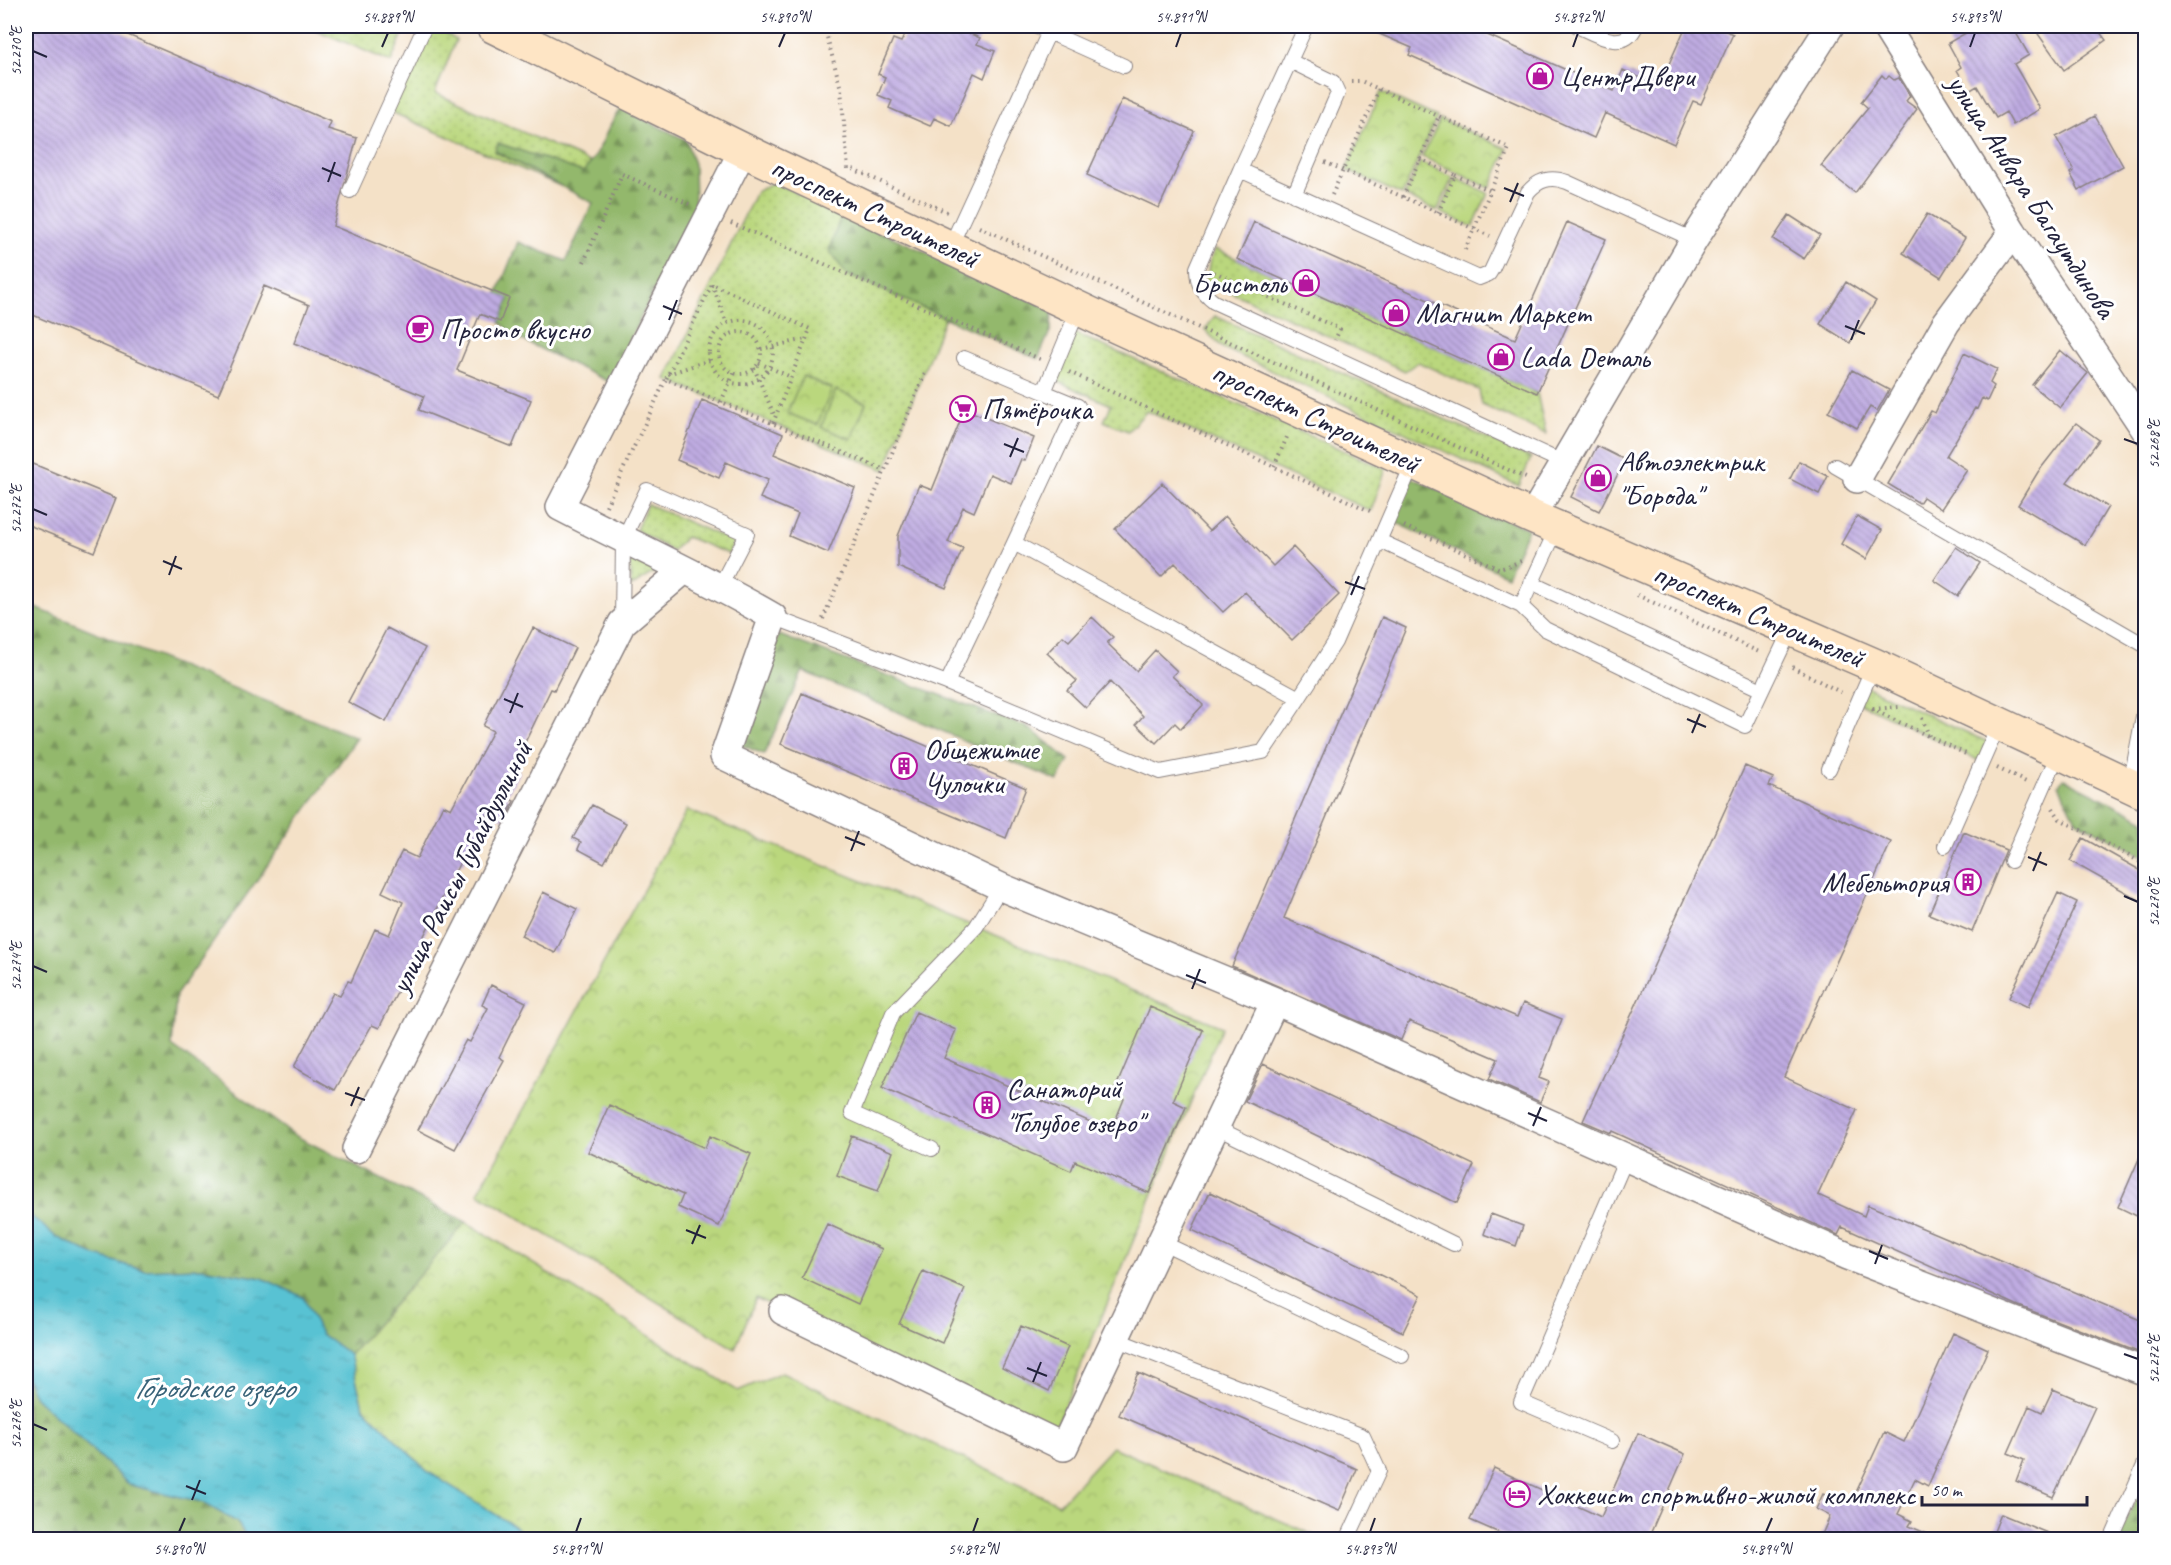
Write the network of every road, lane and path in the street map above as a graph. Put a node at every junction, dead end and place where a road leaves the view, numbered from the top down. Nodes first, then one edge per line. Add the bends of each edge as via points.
1 (425, 26) edge
2 (493, 26) edge
3 (824, 26) edge
4 (1035, 26) edge
5 (1306, 26) edge
6 (1577, 26) edge
7 (1636, 26) edge
8 (1830, 26) edge
9 (1885, 26) edge
10 (1048, 32) junction
11 (1290, 61) junction
12 (1124, 66) dead end
13 (1336, 87) junction
14 (1379, 89) junction
15 (1439, 116) junction
16 (743, 150) junction
17 (1312, 156) junction
18 (1420, 159) junction
19 (1240, 170) junction
20 (1343, 170) junction
21 (1455, 175) junction
22 (350, 190) dead end
23 (1491, 191) junction
24 (1294, 195) junction
25 (1403, 197) junction
26 (851, 201) junction
27 (1326, 210) junction
28 (1438, 213) junction
29 (710, 214) junction
30 (1474, 229) junction
31 (2013, 232) junction
32 (1694, 240) junction
33 (1505, 243) junction
34 (950, 248) junction
35 (584, 262) dead end
36 (1456, 269) junction
37 (1213, 271) dead end
38 (712, 284) junction
39 (1079, 308) junction
40 (726, 323) junction
41 (1340, 329) dead end
42 (1205, 330) dead end
43 (806, 339) junction
44 (773, 346) junction
45 (761, 349) junction
46 (964, 358) dead end
47 (710, 360) junction
48 (759, 363) junction
49 (1055, 366) junction
50 (754, 368) junction
51 (770, 368) junction
52 (734, 373) junction
53 (925, 373) dead end
54 (667, 377) junction
55 (791, 377) junction
56 (759, 379) junction
57 (730, 382) junction
58 (1044, 392) junction
59 (721, 402) junction
60 (775, 417) junction
61 (773, 423) junction
62 (1291, 428) dead end
63 (2145, 431) edge
64 (1414, 462) junction
65 (1562, 462) junction
66 (1274, 466) junction
67 (885, 470) junction
68 (1846, 473) joint
69 (1389, 519) junction
70 (1545, 523) junction
71 (596, 526) junction
72 (623, 540) junction
73 (1380, 541) junction
74 (1014, 543) junction
75 (683, 571) junction
76 (1531, 583) junction
77 (720, 586) junction
78 (1629, 591) dead end
79 (1521, 606) junction
80 (773, 617) junction
81 (622, 623) junction
82 (1791, 629) junction
83 (817, 634) junction
84 (2145, 646) edge
85 (1776, 660) junction
86 (1874, 665) junction
87 (947, 683) junction
88 (1762, 690) junction
89 (1299, 698) junction
90 (2145, 701) edge
91 (1858, 702) junction
92 (1907, 711) dead end
93 (1915, 714) dead end
94 (1999, 724) junction
95 (2059, 752) junction
96 (1829, 769) dead end
97 (2138, 789) edge
98 (1945, 846) dead end
99 (2011, 861) dead end
100 (1001, 887) junction
101 (1275, 1001) junction
102 (1215, 1127) junction
103 (356, 1149) dead end
104 (932, 1149) dead end
105 (1627, 1156) junction
106 (1161, 1242) junction
107 (1454, 1244) dead end
108 (783, 1311) dead end
109 (1115, 1339) junction
110 (1402, 1356) dead end
111 (2145, 1372) edge
112 (1612, 1442) dead end
113 (2145, 1461) edge
114 (2145, 1513) edge
115 (1347, 1539) edge
116 (2111, 1539) edge
117 (2134, 1539) edge

1 - 22 lane
2 - 16 street, проспект Строителей
3 - 26 path via 841,89
4 - 10 lane
5 - 11 lane
6 - 7 lane via 1617,41 1628,38
8 - 32 street
9 - 31 street, улица Анвара Багаутдинова
10 - 12 lane
10 - 34 lane
11 - 13 lane via 1327,78
11 - 19 lane
13 - 14 path via 1358,80
13 - 17 lane via 1336,103
14 - 15 path
14 - 20 path
15 - 18 path
15 - 23 path via 1509,148
16 - 26 street, проспект Строителей
16 - 29 street
17 - 20 path
17 - 24 lane
18 - 21 path
18 - 25 path
19 - 24 lane
19 - 65 lane via 1197,268 1197,279 1206,296
20 - 25 path
20 - 27 path
21 - 23 path
21 - 28 path
23 - 30 path
24 - 27 lane
25 - 28 path
26 - 34 street, проспект Строителей
27 - 36 lane
28 - 30 path
29 - 35 path via 622,174
29 - 49 path
29 - 71 street via 560,507
30 - 33 path
30 - 36 path
31 - 63 street, улица Анвара Багаутдинова
31 - 68 street via 1946,323
32 - 33 lane via 1551,178 1535,184 1528,192
32 - 65 street
33 - 36 lane via 1484,277
34 - 39 street, проспект Строителей
37 - 41 path
38 - 40 path
38 - 43 path via 810,329
38 - 54 path
39 - 49 lane
39 - 64 street, проспект Строителей
40 - 44 path via 757,323
40 - 47 path via 712,338
42 - 70 path via 1527,479
43 - 44 path
43 - 55 path
44 - 45 path
44 - 51 path
45 - 48 path
45 - 52 path via 755,338 743,331 724,338 719,358
46 - 58 lane
47 - 54 path
47 - 57 path via 714,371
48 - 50 path
48 - 51 path
49 - 58 lane
49 - 66 path
50 - 52 path
50 - 56 path
51 - 55 path
51 - 56 path
52 - 57 path
53 - 67 path
54 - 59 path
54 - 71 path
55 - 60 path
56 - 57 path via 744,385
56 - 60 path
57 - 59 path
58 - 74 lane via 1078,406
59 - 61 path
60 - 61 path
61 - 67 path
62 - 66 path
64 - 69 lane
64 - 70 street, проспект Строителей
65 - 70 street
66 - 69 path
67 - 83 path
68 - 84 lane
69 - 70 path via 1500,569
69 - 73 lane
70 - 76 lane
70 - 82 street, проспект Строителей
71 - 72 street
72 - 75 street
72 - 77 lane via 647,489 747,534
72 - 81 lane
73 - 79 lane
73 - 89 lane via 1335,642
74 - 87 lane
74 - 89 lane
75 - 77 street
75 - 81 street, улица Раисы Губайдуллиной
76 - 79 lane
76 - 88 lane
77 - 80 street
78 - 85 path
79 - 88 lane via 1545,629 1745,726
80 - 83 lane
80 - 100 street via 724,756
81 - 103 street, улица Раисы Губайдуллиной
82 - 85 lane
82 - 86 street, проспект Строителей
83 - 87 lane
85 - 88 lane
85 - 91 path
86 - 91 lane
86 - 94 street, проспект Строителей
87 - 89 lane via 1160,772 1263,752
90 - 97 lane
91 - 96 lane
92 - 93 path via 1899,707 1873,709 1929,736 1922,718
94 - 95 street, проспект Строителей
94 - 98 lane
95 - 97 street, проспект Строителей
95 - 99 lane
100 - 101 street
100 - 104 lane via 976,927 893,1013 852,1113
101 - 102 street
101 - 105 street
102 - 106 street
102 - 107 lane
105 - 111 street via 1847,1256
105 - 112 lane via 1521,1402
106 - 109 street
106 - 110 lane
108 - 109 street via 1064,1447
109 - 115 lane via 1364,1436 1379,1471
113 - 116 lane
114 - 117 path

